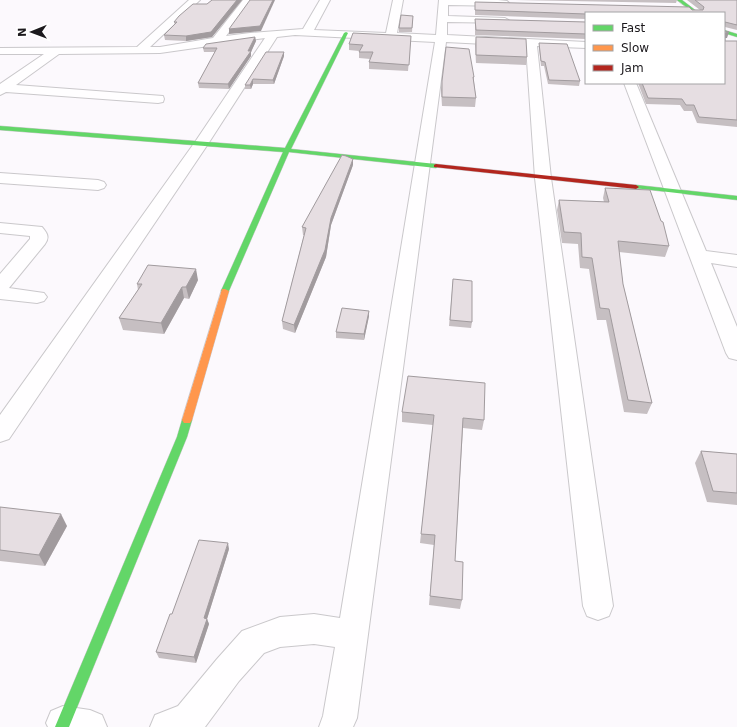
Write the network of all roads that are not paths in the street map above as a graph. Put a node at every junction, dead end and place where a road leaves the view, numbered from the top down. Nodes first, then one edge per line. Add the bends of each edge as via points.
1 (195, 0) edge
2 (248, 0) edge
3 (324, 0) edge
4 (398, 0) edge
5 (515, 4) edge
6 (677, 4) edge
7 (694, 11) edge
8 (442, 15) edge
9 (514, 21) edge
10 (725, 31) edge
11 (307, 32) junction
12 (346, 33) junction
13 (273, 34) junction
14 (391, 35) junction
15 (737, 36) edge
16 (216, 42) junction
17 (531, 42) junction
18 (725, 42) edge
19 (737, 42) edge
20 (585, 44) edge
21 (56, 50) junction
22 (140, 50) junction
23 (0, 51) edge
24 (630, 84) edge
25 (1, 89) edge
26 (158, 99) dead end
27 (0, 128) edge
28 (201, 144) junction
29 (287, 150) junction
30 (421, 165) junction
31 (0, 178) edge
32 (543, 178) junction
33 (98, 185) dead end
34 (674, 192) junction
35 (737, 198) edge
36 (0, 228) edge
37 (699, 256) junction
38 (737, 261) edge
39 (0, 286) edge
40 (0, 293) edge
41 (37, 296) dead end
42 (737, 353) edge
43 (0, 433) edge
44 (598, 606) dead end
45 (352, 634) junction
46 (72, 726) edge
47 (167, 727) edge
48 (336, 727) edge

1 - 22 street
2 - 16 street
3 - 11 street
4 - 14 street
5 - 8 street
6 - 7 street
8 - 9 street
8 - 14 street
8 - 17 street
8 - 30 street
10 - 15 street
11 - 12 street
11 - 13 street
12 - 14 street
12 - 29 street
13 - 16 street
13 - 28 street
16 - 22 street via 160,50
17 - 20 street
17 - 32 street
18 - 19 street
21 - 22 street
21 - 23 street
21 - 25 street
24 - 34 street
25 - 26 street
27 - 28 street
28 - 29 street
28 - 43 street
29 - 30 street
29 - 46 street via 223,295 182,437
30 - 32 street
30 - 45 street
31 - 33 street
32 - 34 street
32 - 44 street
34 - 35 street
34 - 37 street
36 - 39 street via 36,231 39,240
37 - 38 street
37 - 42 street
40 - 41 street
45 - 47 street via 307,629 280,632 253,642 189,720
45 - 48 street via 340,718

